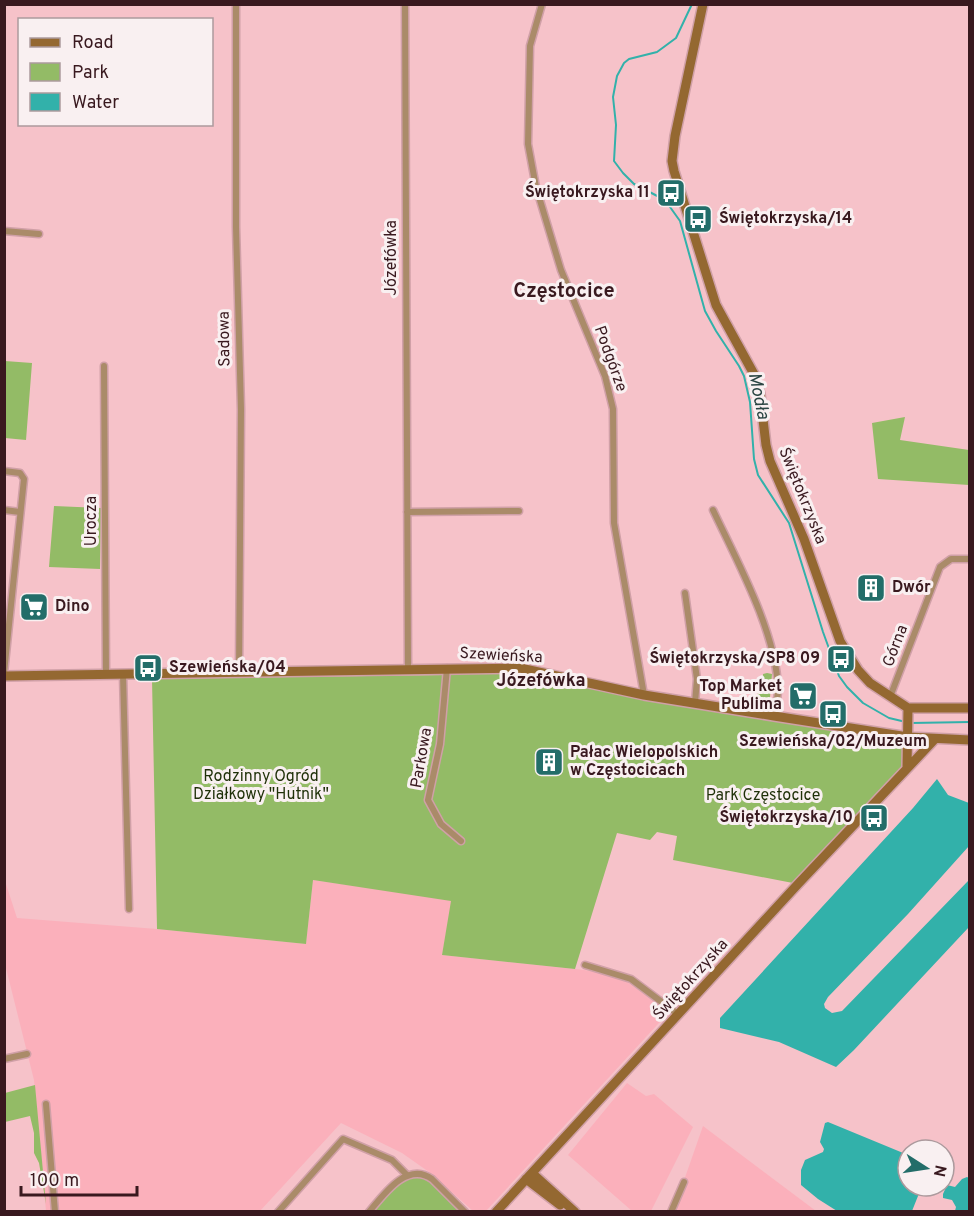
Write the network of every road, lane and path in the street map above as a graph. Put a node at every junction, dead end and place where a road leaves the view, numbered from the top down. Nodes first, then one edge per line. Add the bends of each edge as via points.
1 (236, 4) edge
2 (405, 4) edge
3 (542, 4) edge
4 (703, 4) edge
5 (4, 231) edge
6 (39, 234) dead end
7 (104, 366) dead end
8 (4, 471) edge
9 (4, 510) edge
10 (713, 510) dead end
11 (519, 511) dead end
12 (20, 512) junction
13 (407, 512) junction
14 (969, 559) edge
15 (685, 593) dead end
16 (447, 668) junction
17 (408, 669) junction
18 (239, 673) junction
19 (4, 674) edge
20 (123, 674) junction
21 (106, 675) junction
22 (644, 694) junction
23 (890, 697) junction
24 (695, 703) junction
25 (969, 708) edge
26 (908, 713) junction
27 (774, 716) junction
28 (908, 733) junction
29 (935, 739) junction
30 (969, 740) edge
31 (907, 768) junction
32 (460, 841) dead end
33 (129, 909) dead end
34 (585, 965) dead end
35 (679, 1015) junction
36 (27, 1054) dead end
37 (4, 1059) edge
38 (46, 1104) dead end
39 (407, 1175) junction
40 (529, 1176) junction
41 (684, 1182) dead end
42 (55, 1212) edge
43 (278, 1212) edge
44 (369, 1212) edge
45 (465, 1212) edge
46 (496, 1212) edge
47 (574, 1212) edge
48 (671, 1212) edge

1 - 18 street, Sadowa
2 - 13 street, Józefówka
3 - 22 street, Podgórze via 530,46 528,144 536,187 561,270 605,376 613,409 614,523
4 - 23 street, Świętokrzyska via 675,135 674,171 716,305 755,376 770,461 804,539 840,641 858,670
5 - 6 street
7 - 21 street, Urocza
8 - 12 street via 20,472 23,476
9 - 12 street
10 - 27 street via 768,638 778,690
11 - 13 street
12 - 19 street
13 - 17 street, Józefówka
14 - 23 street, Górna via 951,559 940,567
15 - 24 street via 697,680
16 - 17 street, Szewieńska
16 - 22 street, Szewieńska via 520,668
16 - 32 street, Parkowa via 440,744 428,800 441,824
17 - 18 street, Szewieńska
18 - 20 street, Szewieńska
19 - 21 street, Szewieńska
20 - 21 street, Szewieńska
20 - 33 street
22 - 24 street, Szewieńska
23 - 26 street, Świętokrzyska
24 - 27 street, Szewieńska
25 - 26 street
26 - 28 street
27 - 28 street, Szewieńska
28 - 29 street, Szewieńska
28 - 31 street
29 - 30 street, Szewieńska
29 - 31 street, Świętokrzyska
31 - 35 street, Świętokrzyska
34 - 35 street via 631,979
35 - 40 street, Świętokrzyska
36 - 37 street
38 - 42 street
39 - 43 street via 392,1160 343,1139
39 - 44 street
39 - 45 street via 426,1175
40 - 46 street, Świętokrzyska
40 - 47 street
41 - 48 street

